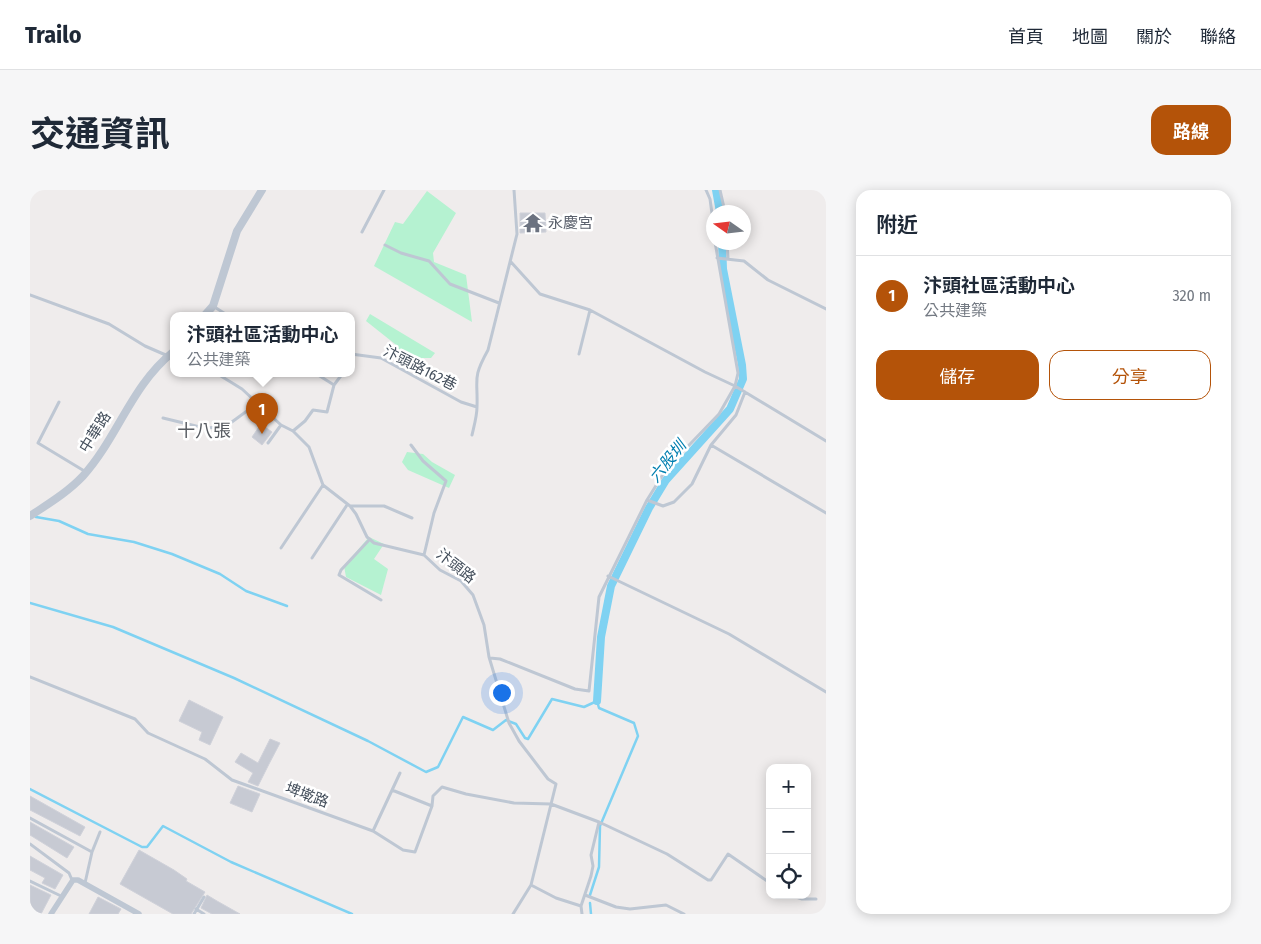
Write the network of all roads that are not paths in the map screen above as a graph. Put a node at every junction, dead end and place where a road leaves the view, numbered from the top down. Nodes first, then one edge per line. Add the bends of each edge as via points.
1 (262, 190) edge
2 (384, 190) edge
3 (514, 190) edge
4 (706, 190) edge
5 (720, 190) edge
6 (711, 205) edge
7 (723, 205) edge
8 (362, 232) dead end
9 (385, 245) dead end
10 (716, 250) edge
11 (728, 250) edge
12 (717, 258) junction
13 (728, 258) junction
14 (511, 262) junction
15 (30, 295) edge
16 (499, 303) junction
17 (213, 306) junction
18 (826, 309) edge
19 (590, 310) junction
20 (208, 312) edge
21 (222, 312) edge
22 (170, 354) edge
23 (579, 354) dead end
24 (355, 355) edge
25 (222, 377) edge
26 (321, 377) edge
27 (340, 377) edge
28 (334, 385) junction
29 (735, 386) junction
30 (745, 392) junction
31 (59, 402) dead end
32 (258, 403) junction
33 (477, 407) junction
34 (163, 418) dead end
35 (281, 425) junction
36 (293, 431) junction
37 (472, 435) dead end
38 (826, 441) edge
39 (268, 443) dead end
40 (411, 445) dead end
41 (711, 445) junction
42 (86, 472) junction
43 (323, 485) junction
44 (648, 500) junction
45 (348, 506) junction
46 (826, 513) edge
47 (30, 516) edge
48 (412, 518) dead end
49 (370, 539) junction
50 (281, 548) dead end
51 (424, 555) junction
52 (312, 558) dead end
53 (610, 577) junction
54 (381, 600) dead end
55 (489, 658) junction
56 (30, 677) edge
57 (826, 692) edge
58 (400, 773) dead end
59 (392, 790) junction
60 (551, 804) junction
61 (432, 806) junction
62 (30, 818) edge
63 (599, 822) junction
64 (373, 831) junction
65 (100, 832) dead end
66 (30, 844) edge
67 (92, 852) junction
68 (75, 880) junction
69 (766, 880) edge
70 (30, 881) edge
71 (84, 883) junction
72 (531, 885) junction
73 (585, 895) junction
74 (61, 896) junction
75 (204, 897) dead end
76 (811, 899) edge
77 (816, 899) dead end
78 (580, 906) junction
79 (196, 910) junction
80 (51, 914) edge
81 (139, 914) edge
82 (194, 914) edge
83 (204, 914) edge
84 (513, 914) edge
85 (582, 914) edge
86 (684, 914) edge

1 - 17 street via 238,231
2 - 8 lane
3 - 14 lane via 517,234
4 - 6 lane
5 - 7 lane
9 - 16 lane via 429,261 450,284
10 - 12 lane
11 - 13 lane
12 - 13 lane
12 - 29 lane via 738,373
13 - 18 lane via 744,261 768,280
14 - 16 lane
14 - 19 lane via 540,294
15 - 22 lane via 109,324 145,346
16 - 33 lane via 488,350 475,381
17 - 20 street
17 - 21 lane
19 - 23 lane
19 - 29 lane
22 - 42 street, 中華路 via 137,390
24 - 33 lane, 汴頭路162巷 via 381,358 461,402
25 - 32 lane
26 - 28 lane
27 - 28 lane
28 - 36 lane via 327,412 313,410
29 - 30 lane
29 - 44 lane via 719,414 667,468
30 - 38 lane
30 - 41 lane via 736,415
31 - 42 lane via 38,443
32 - 34 lane via 225,427 204,428
32 - 35 lane
33 - 37 lane
35 - 36 lane
35 - 39 lane
36 - 43 lane via 309,447
40 - 51 lane via 423,461 446,481
41 - 44 lane via 692,484 674,502 663,506
41 - 46 lane
42 - 47 street, 中華路
43 - 45 lane
43 - 50 lane
44 - 53 lane
45 - 48 lane via 384,506
45 - 49 lane
45 - 52 lane
49 - 51 lane, 汴頭路
49 - 54 lane via 340,575
51 - 55 lane, 汴頭路 via 440,570 461,581 473,595 484,625
53 - 55 lane via 597,604 589,691
53 - 57 lane via 729,634
55 - 60 lane, 汴頭路 via 509,723 548,779 556,784
56 - 64 lane, 埤墘路 via 135,719 148,733 205,759 232,780
58 - 59 lane
59 - 61 lane
59 - 64 lane
60 - 61 lane, 埤墘路 via 514,803 442,787 433,796
60 - 63 lane, 埤墘路
60 - 72 lane
61 - 64 lane, 埤墘路 via 415,852 403,850
62 - 67 lane
63 - 69 lane, 埤墘路 via 667,854 708,880 728,854
63 - 73 lane
65 - 67 lane
66 - 68 lane
67 - 71 lane
68 - 71 street
68 - 74 street
70 - 74 lane
71 - 81 street
72 - 78 lane
72 - 84 lane
73 - 78 lane
73 - 86 lane via 616,907 630,909 666,905
74 - 80 street
75 - 79 lane
76 - 77 lane
78 - 85 lane
79 - 82 lane
79 - 83 lane

